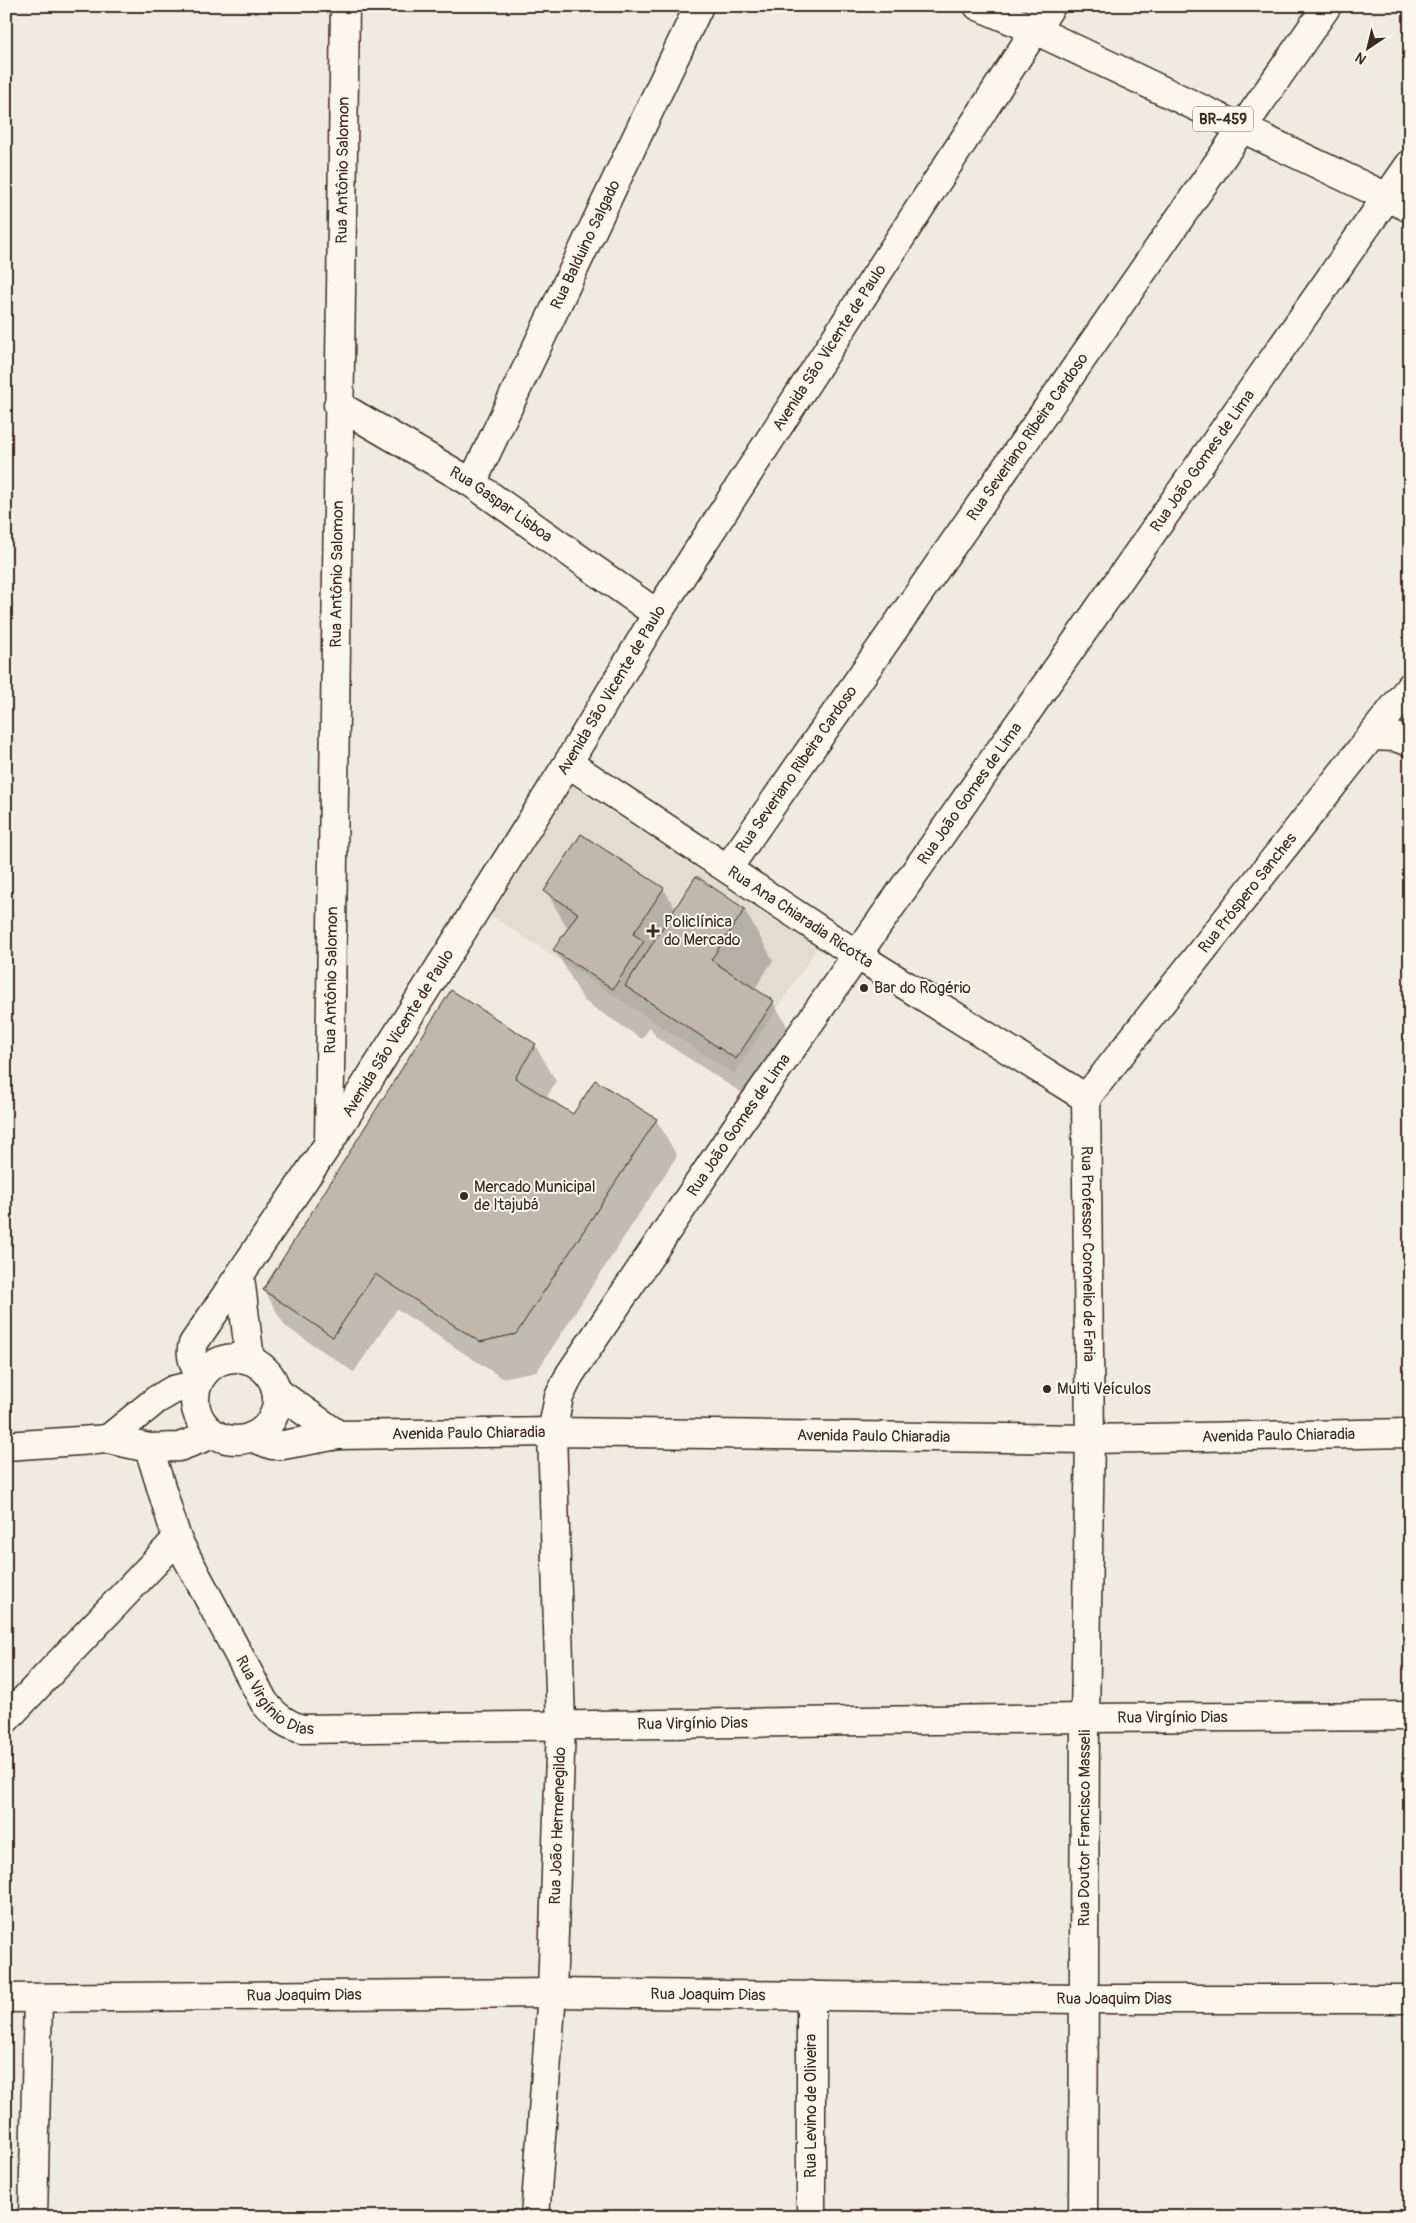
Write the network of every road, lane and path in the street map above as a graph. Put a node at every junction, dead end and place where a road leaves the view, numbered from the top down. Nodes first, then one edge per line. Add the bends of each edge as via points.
1 (345, 6) edge
2 (699, 6) edge
3 (978, 6) edge
4 (1051, 6) edge
5 (1327, 6) edge
6 (1035, 30) junction
7 (1244, 129) junction
8 (1410, 164) edge
9 (1398, 203) edge
10 (338, 405) junction
11 (472, 483) junction
12 (657, 614) junction
13 (1410, 687) edge
14 (1372, 736) junction
15 (1410, 742) edge
16 (568, 763) junction
17 (728, 868) junction
18 (857, 955) junction
19 (1086, 1098) junction
20 (329, 1143) junction
21 (240, 1278) junction
22 (250, 1360) junction
23 (199, 1381) junction
24 (276, 1391) junction
25 (552, 1432) junction
26 (1410, 1432) edge
27 (214, 1434) junction
28 (338, 1435) junction
29 (251, 1437) junction
30 (108, 1438) junction
31 (1090, 1439) junction
32 (14, 1446) edge
33 (150, 1448) junction
34 (177, 1539) junction
35 (1410, 1716) edge
36 (6, 1718) edge
37 (1085, 1718) junction
38 (561, 1725) junction
39 (552, 1992) junction
40 (811, 1996) junction
41 (6, 1998) edge
42 (38, 1999) junction
43 (1083, 1999) junction
44 (1410, 1999) edge
45 (33, 2217) edge
46 (535, 2217) edge
47 (811, 2217) edge
48 (1083, 2217) edge

1 - 10 main road, Rua Antônio Salomon
2 - 11 main road, Rua Balduino Salgado
3 - 6 main road, BR-459
4 - 6 main road, Avenida São Vicente de Paulo
5 - 7 main road, Rua Severiano Ribeira Cardoso
6 - 7 main road, BR-459
6 - 12 main road, Avenida São Vicente de Paulo
7 - 9 main road, BR-459
7 - 17 main road, Rua Severiano Ribeira Cardoso
8 - 9 main road, Rua João Gomes de Lima
9 - 18 main road, Rua João Gomes de Lima
10 - 11 main road, Rua Gaspar Lisboa
10 - 20 main road, Rua Antônio Salomon
11 - 12 main road, Rua Gaspar Lisboa
12 - 16 main road, Avenida São Vicente de Paulo
13 - 14 main road, Rua Próspero Sanches
14 - 15 main road via 1395,737
14 - 19 main road, Rua Próspero Sanches
16 - 17 main road, Rua Ana Chiaradia Ricotta
16 - 20 main road, Avenida São Vicente de Paulo
17 - 18 main road, Rua Ana Chiaradia Ricotta
18 - 19 main road, Rua Ana Chiaradia Ricotta
18 - 25 main road, Rua João Gomes de Lima via 570,1374 559,1397
19 - 31 main road, Rua Professor Coronelio de Faria
20 - 21 main road, Avenida São Vicente de Paulo
21 - 22 main road
21 - 23 main road, Avenida São Vicente de Paulo via 194,1344 191,1352
22 - 23 main road via 222,1360 210,1366
22 - 24 main road via 262,1367
23 - 27 main road via 194,1402 201,1420
23 - 30 main road via 156,1400
24 - 28 main road
24 - 29 main road via 277,1405 272,1418 264,1430
25 - 28 main road, Avenida Paulo Chiaradia
25 - 31 main road, Avenida Paulo Chiaradia
25 - 38 main road, Rua João Hermenegildo
26 - 31 main road, Avenida Paulo Chiaradia
27 - 29 main road via 226,1439
27 - 33 main road via 179,1447
28 - 29 main road, Avenida Paulo Chiaradia via 283,1445 272,1445
30 - 32 main road
30 - 33 main road
31 - 37 main road, Rua Doutor Francisco Masseli
33 - 34 main road, Rua Virgínio Dias
34 - 36 main road
34 - 38 main road, Rua Virgínio Dias via 264,1702 288,1725 302,1729
35 - 37 main road, Rua Virgínio Dias
37 - 38 main road, Rua Virgínio Dias
37 - 43 main road, Rua Doutor Francisco Masseli
38 - 39 main road, Rua João Hermenegildo
39 - 40 main road, Rua Joaquim Dias
39 - 42 main road, Rua Joaquim Dias
39 - 46 main road, Rua João Hermenegildo
40 - 43 main road, Rua Joaquim Dias
40 - 47 main road, Rua Levino de Oliveira
41 - 42 main road, Rua Joaquim Dias
42 - 45 main road
43 - 44 main road, Rua Joaquim Dias
43 - 48 main road, Rua Doutor Francisco Masseli

